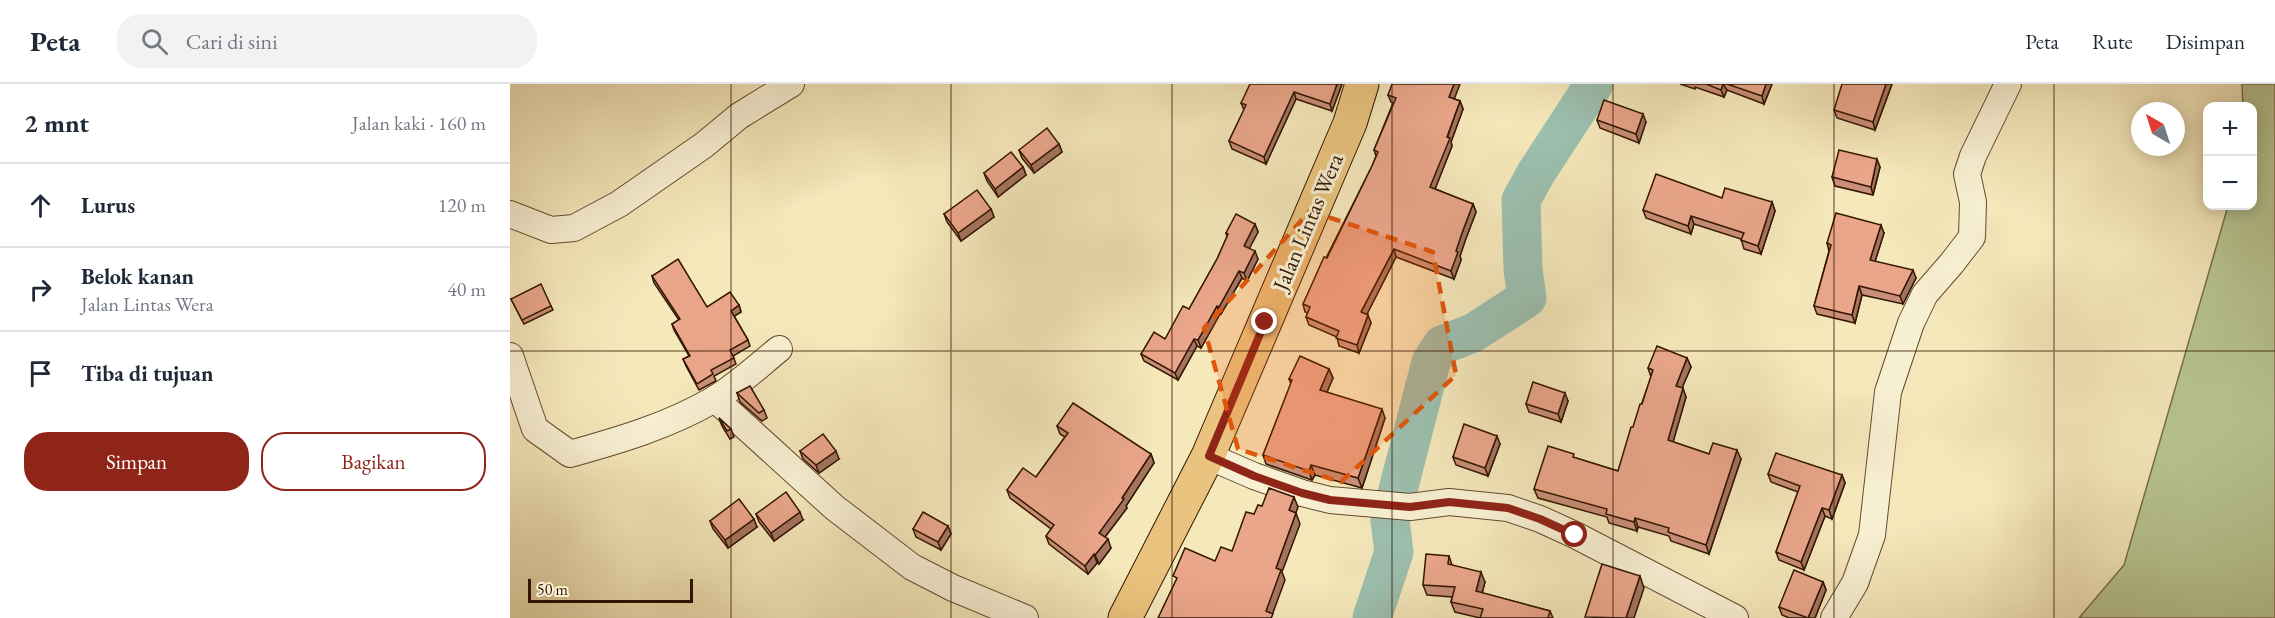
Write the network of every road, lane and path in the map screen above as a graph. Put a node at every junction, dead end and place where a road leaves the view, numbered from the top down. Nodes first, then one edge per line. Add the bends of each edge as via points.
1 (791, 84) edge
2 (1362, 84) edge
3 (2008, 84) edge
4 (510, 213) edge
5 (779, 349) dead end
6 (510, 356) edge
7 (715, 399) junction
8 (1209, 456) junction
9 (1025, 618) edge
10 (1125, 618) edge
11 (1735, 618) edge
12 (1834, 618) edge

1 - 4 street via 739,116 637,191 574,228 551,230
2 - 8 main road, Jalan Lintas Wera via 1350,123
3 - 12 street via 1967,174 1973,202 1972,237 1925,294 1888,392 1872,536 1855,583
5 - 7 street
6 - 7 street via 535,429 570,454 647,432
7 - 9 street via 835,508 912,567
8 - 10 main road, Jalan Lintas Wera
8 - 11 street via 1254,476 1330,500 1410,507 1449,502 1508,508 1575,535

